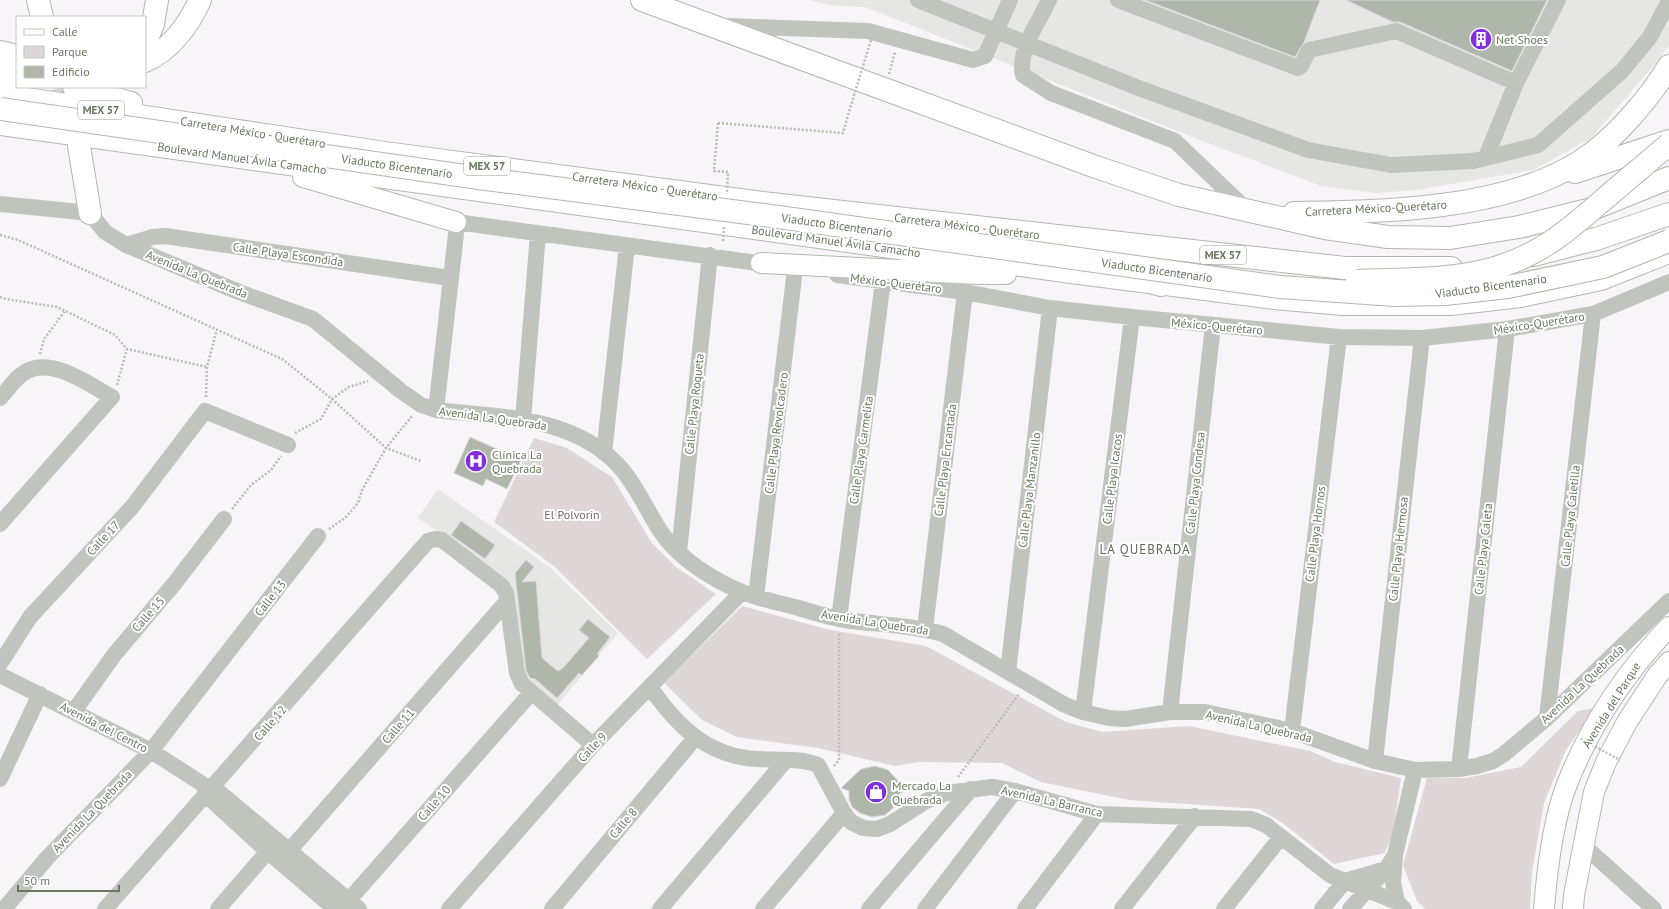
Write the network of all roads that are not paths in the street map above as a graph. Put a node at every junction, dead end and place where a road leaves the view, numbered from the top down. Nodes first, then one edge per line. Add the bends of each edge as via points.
1 (38, 0) edge
2 (157, 0) edge
3 (200, 0) edge
4 (642, 0) edge
5 (918, 0) edge
6 (1010, 0) edge
7 (1049, 0) edge
8 (1118, 0) edge
9 (1558, 0) edge
10 (1669, 1) edge
11 (42, 16) edge
12 (713, 26) junction
13 (996, 31) junction
14 (149, 34) edge
15 (176, 36) junction
16 (1028, 44) junction
17 (0, 52) edge
18 (16, 56) edge
19 (146, 61) edge
20 (0, 62) edge
21 (16, 66) edge
22 (1669, 66) edge
23 (0, 73) edge
24 (16, 76) edge
25 (1516, 83) junction
26 (77, 88) edge
27 (0, 95) edge
28 (0, 109) edge
29 (203, 124) junction
30 (0, 125) edge
31 (1669, 142) edge
32 (79, 146) tunnel mouth
33 (1486, 157) junction
34 (236, 158) junction
35 (1669, 178) edge
36 (1517, 188) junction
37 (0, 204) edge
38 (1249, 212) junction
39 (90, 213) junction
40 (1669, 214) edge
41 (948, 224) junction
42 (456, 228) junction
43 (538, 234) junction
44 (1669, 241) edge
45 (126, 245) junction
46 (627, 246) junction
47 (1669, 253) edge
48 (710, 255) junction
49 (761, 263) junction
50 (795, 269) junction
51 (1079, 274) junction
52 (450, 278) junction
53 (883, 281) junction
54 (1669, 282) edge
55 (1161, 284) junction
56 (1280, 287) junction
57 (965, 292) junction
58 (1050, 308) junction
59 (1593, 314) junction
60 (1132, 317) junction
61 (1213, 325) junction
62 (1507, 329) junction
63 (1338, 337) junction
64 (1422, 338) junction
65 (0, 398) edge
66 (429, 408) junction
67 (523, 420) junction
68 (288, 445) dead end
69 (604, 453) junction
70 (224, 519) dead end
71 (0, 524) edge
72 (318, 536) road end
73 (679, 552) junction
74 (749, 595) junction
75 (507, 601) junction
76 (1669, 601) edge
77 (839, 619) junction
78 (1669, 627) edge
79 (925, 629) junction
80 (1669, 662) edge
81 (0, 664) edge
82 (1008, 672) junction
83 (0, 675) edge
84 (650, 688) junction
85 (530, 692) junction
86 (40, 694) junction
87 (74, 711) junction
88 (1083, 712) junction
89 (1170, 712) junction
90 (1548, 718) junction
91 (1292, 731) junction
92 (695, 738) junction
93 (593, 745) junction
94 (151, 751) junction
95 (785, 761) junction
96 (1375, 761) junction
97 (1459, 769) junction
98 (1415, 770) junction
99 (0, 779) edge
100 (208, 789) junction
101 (971, 789) junction
102 (1015, 791) junction
103 (844, 813) junction
104 (1097, 814) junction
105 (1195, 816) junction
106 (1281, 837) junction
107 (1583, 845) junction
108 (272, 846) junction
109 (289, 851) junction
110 (1395, 855) junction
111 (1386, 869) junction
112 (1345, 881) junction
113 (1367, 890) junction
114 (354, 905) edge
115 (1401, 906) edge
116 (4, 909) edge
117 (105, 909) edge
118 (218, 909) edge
119 (335, 909) edge
120 (449, 909) edge
121 (552, 909) edge
122 (660, 909) edge
123 (764, 909) edge
124 (870, 909) edge
125 (925, 909) edge
126 (1025, 909) edge
127 (1122, 909) edge
128 (1224, 909) edge
129 (1322, 909) edge
130 (1350, 909) edge
131 (1544, 909) edge
132 (1574, 909) edge
133 (1654, 909) edge

1 - 11 highway
2 - 14 highway
3 - 15 highway
4 - 12 highway
5 - 13 street
6 - 13 street
7 - 16 street
8 - 25 street via 1298,68 1309,50 1396,31
9 - 25 street
10 - 33 street via 1650,37 1622,71 1538,145
12 - 13 street via 868,32 974,60 985,56
12 - 38 highway via 1179,195
13 - 16 street
14 - 15 highway via 156,32 165,39
15 - 19 highway via 161,52
16 - 33 street via 1308,150 1391,165 1473,161
16 - 38 street via 1020,65 1023,75 1051,93 1175,141
17 - 18 highway
20 - 21 highway
22 - 36 highway, Carretera México-Querétaro via 1626,122 1596,150 1564,170
23 - 24 highway
25 - 33 street
26 - 29 highway
27 - 29 highway, Carretera México - Querétaro / MEX 57
28 - 56 highway, Viaducto Bicentenario, bridge via 479,178
29 - 41 highway, Carretera México - Querétaro / MEX 57 via 385,153 771,204
30 - 34 main road, Boulevard Manuel Ávila Camacho
31 - 36 highway
31 - 56 highway, bridge via 1563,235 1516,261 1483,271 1448,277
32 - 39 highway
34 - 42 main road
34 - 51 main road, Boulevard Manuel Ávila Camacho
35 - 38 highway via 1592,209 1520,227 1450,238 1388,237 1324,228
36 - 38 highway, Carretera México-Querétaro via 1460,202 1421,208 1342,212
37 - 39 street
39 - 45 street, Avenida La Quebrada via 105,232
40 - 41 highway, Carretera México - Querétaro / MEX 57 via 1596,239 1520,258 1450,268 1345,268
41 - 55 highway
42 - 43 street, México-Querétaro
42 - 52 street
43 - 46 street, México-Querétaro
43 - 67 street
44 - 56 highway, Viaducto Bicentenario, bridge via 1603,267 1453,294 1396,295
45 - 52 street, Calle Playa Escondida via 165,236
45 - 66 street, Avenida La Quebrada via 239,292 313,319 383,377
46 - 48 street, México-Querétaro
46 - 69 street
47 - 55 main road, Boulevard Manuel Ávila Camacho via 1600,280 1521,297 1451,304 1343,305
48 - 49 street, México-Querétaro
48 - 73 street, Calle Playa Roqueta
49 - 50 street, México-Querétaro
49 - 51 main road via 978,274
50 - 53 street, México-Querétaro
50 - 74 street, Calle Playa Revolcadero
51 - 55 main road, Boulevard Manuel Ávila Camacho
52 - 66 street
53 - 57 street, México-Querétaro
53 - 77 street, Calle Playa Carmelita
54 - 59 street, México-Querétaro
57 - 58 street, México-Querétaro
57 - 79 street, Calle Playa Encantada
58 - 60 street, México-Querétaro
58 - 82 street, Calle Playa Manzanillo
59 - 62 street, México-Querétaro
59 - 90 street, Calle Playa Caletilla
60 - 61 street, México-Querétaro
60 - 88 street, Calle Playa Icacos
61 - 63 street, México-Querétaro
61 - 89 street, Calle Playa Condesa
62 - 64 street, México-Querétaro
62 - 97 street, Calle Playa Caleta
63 - 64 street, México-Querétaro
63 - 91 street, Calle Playa Hornos
64 - 96 street, Calle Playa Hermosa
65 - 71 street via 21,374 38,367 55,368 112,397
66 - 67 street, Avenida La Quebrada
67 - 69 street, Avenida La Quebrada via 563,430 584,439
68 - 81 street, Calle 17 via 205,411 132,507 30,617
69 - 73 street, Avenida La Quebrada via 619,466 662,534
70 - 87 street, Calle 15 via 174,584 114,655
72 - 94 street, Calle 13
73 - 74 street, Avenida La Quebrada via 721,583
74 - 77 street, Avenida La Quebrada
74 - 84 street, Calle 9
75 - 85 street via 517,673 522,684
75 - 100 street, Calle 12 via 502,586 442,540 428,541
75 - 109 street, Calle 11
76 - 90 street, Avenida La Quebrada
77 - 79 street, Avenida La Quebrada
78 - 131 main road, Avenida del Parque via 1643,654 1602,714 1582,750 1567,785 1554,836
79 - 82 street, Avenida La Quebrada via 949,637
80 - 107 main road, Avenida del Parque via 1626,722 1606,762 1594,792
82 - 88 street, Avenida La Quebrada via 1065,705
83 - 86 street, Avenida del Centro
84 - 92 street, Avenida La Barranca via 667,712
84 - 93 street, Calle 9
85 - 93 street
85 - 114 street, Calle 10
86 - 87 street, Avenida del Centro
86 - 99 street
87 - 94 street, Avenida del Centro
88 - 89 street, Avenida La Quebrada via 1125,719
89 - 91 street, Avenida La Quebrada via 1222,714
90 - 97 street, Avenida La Quebrada via 1493,761
91 - 96 street, Avenida La Quebrada
92 - 95 street, Avenida La Barranca via 723,752 746,759
92 - 121 street, Calle 8
93 - 120 street, Calle 9
94 - 100 street, Avenida del Centro
94 - 116 street, Avenida La Quebrada via 47,858
95 - 103 street, Avenida La Barranca via 808,761 818,765
95 - 122 street
96 - 98 street, Avenida La Quebrada
97 - 98 street, Avenida La Quebrada
98 - 110 street
100 - 108 street, Avenida del Centro
100 - 117 street, Calle 12
101 - 102 street, Avenida La Barranca via 992,787
101 - 103 street, Avenida La Barranca via 946,793 926,801 890,824 877,828 863,828 851,822
101 - 124 street
102 - 104 street, Avenida La Barranca
102 - 125 street
103 - 123 street
104 - 105 street, Avenida La Barranca
104 - 126 street
105 - 106 street, Avenida La Barranca via 1259,821
105 - 127 street
106 - 112 street, Avenida La Barranca via 1320,869
106 - 128 street
107 - 132 main road, Avenida del Parque
107 - 133 street
108 - 109 street, Avenida del Centro
108 - 118 street
108 - 119 street, Avenida del Centro
109 - 114 street, Avenida del Centro
110 - 111 street
110 - 115 street via 1393,882
111 - 112 street
111 - 113 street
112 - 113 street, Avenida La Barranca
112 - 129 street
113 - 115 street, Avenida La Barranca
113 - 130 street
114 - 119 street, Calle 10

